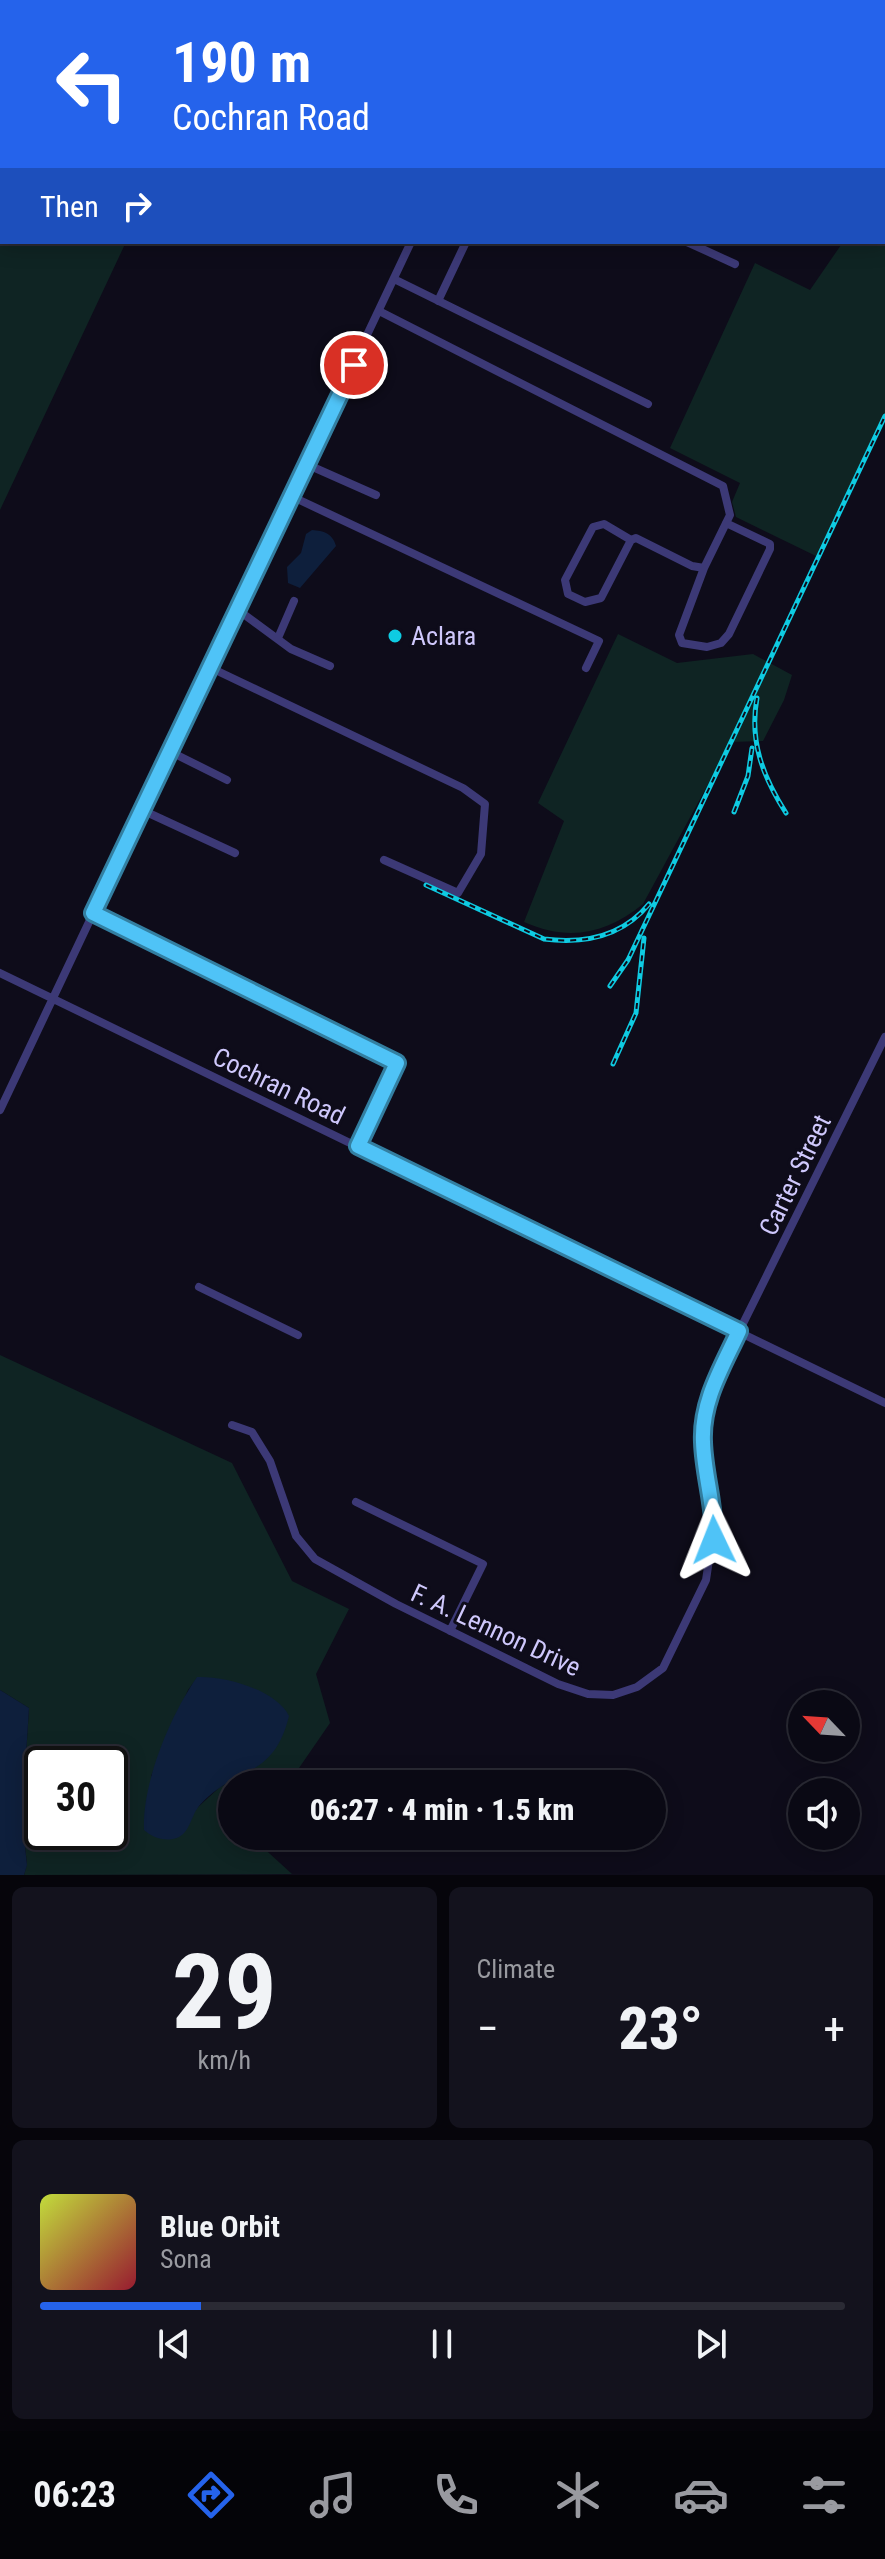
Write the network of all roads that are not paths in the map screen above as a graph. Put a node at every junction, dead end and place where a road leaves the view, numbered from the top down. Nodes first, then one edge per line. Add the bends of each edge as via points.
1 (410, 244) edge
2 (465, 244) edge
3 (691, 244) edge
4 (735, 264) dead end
5 (394, 279) junction
6 (438, 301) junction
7 (379, 311) junction
8 (648, 404) dead end
9 (306, 464) junction
10 (376, 495) dead end
11 (291, 496) junction
12 (726, 523) junction
13 (631, 540) junction
14 (704, 568) junction
15 (294, 601) dead end
16 (238, 610) junction
17 (278, 638) junction
18 (330, 666) dead end
19 (209, 667) junction
20 (586, 668) dead end
21 (169, 751) junction
22 (227, 780) dead end
23 (142, 810) junction
24 (235, 853) dead end
25 (384, 860) dead end
26 (93, 913) junction
27 (0, 973) edge
28 (52, 998) junction
29 (885, 1037) edge
30 (0, 1110) edge
31 (358, 1146) junction
32 (199, 1287) dead end
33 (739, 1331) junction
34 (298, 1335) dead end
35 (885, 1403) edge
36 (232, 1425) dead end
37 (356, 1502) dead end
38 (450, 1631) junction

1 - 5 street
2 - 6 street
3 - 4 street
5 - 6 street
5 - 7 street
6 - 8 street
7 - 9 street
7 - 12 street via 723,486 730,515
9 - 10 street
9 - 11 street
11 - 16 street
11 - 20 street via 599,641
12 - 14 street
12 - 14 street via 770,544 770,549 729,634 721,643 693,646 682,643 679,635
13 - 13 street via 601,598 585,602 568,594 565,580 593,527 604,524
13 - 14 street
15 - 17 street
16 - 17 street
16 - 19 street
17 - 18 street
19 - 21 street
19 - 25 street via 463,788 485,804 481,854 458,893
21 - 22 street
21 - 23 street
23 - 24 street
23 - 26 street
26 - 28 street
26 - 31 street via 397,1063
27 - 28 street, Cochran Road
28 - 30 street
28 - 31 street, Cochran Road
29 - 33 street, Carter Street
31 - 33 street, Cochran Road
32 - 34 street
33 - 35 street, Cochran Road
33 - 38 street, F. A. Lennon Drive via 716,1378 703,1423 715,1520 709,1571 663,1668 626,1691 588,1694
36 - 38 street, F. A. Lennon Drive via 252,1432 270,1461 296,1536 315,1559
37 - 38 street via 483,1564

